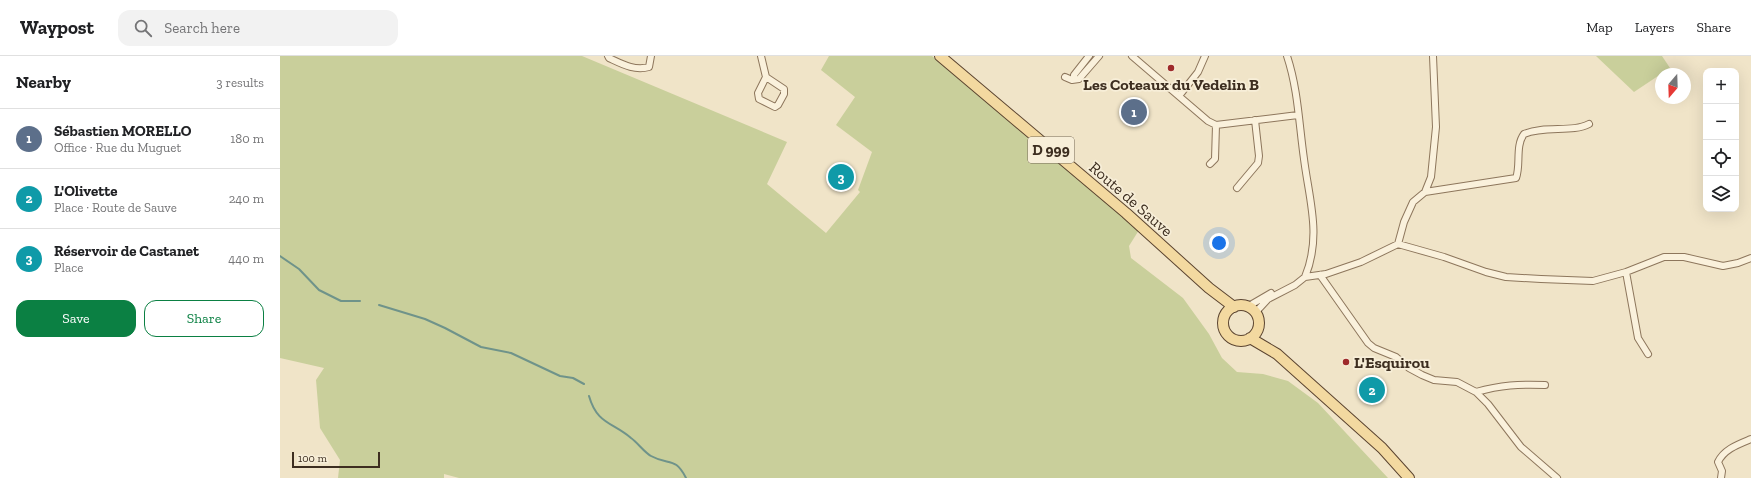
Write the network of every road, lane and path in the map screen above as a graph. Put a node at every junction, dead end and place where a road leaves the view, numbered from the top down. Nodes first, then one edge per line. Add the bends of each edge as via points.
1 (608, 56) edge
2 (651, 56) edge
3 (761, 56) edge
4 (940, 56) edge
5 (1089, 56) edge
6 (1099, 56) edge
7 (1132, 56) edge
8 (1205, 56) edge
9 (1287, 56) edge
10 (1433, 56) edge
11 (766, 77) junction
12 (1065, 77) dead end
13 (1074, 79) junction
14 (1179, 96) junction
15 (1298, 115) junction
16 (1256, 120) junction
17 (1589, 124) dead end
18 (1216, 125) junction
19 (1210, 164) dead end
20 (1236, 188) dead end
21 (1425, 192) junction
22 (1398, 244) junction
23 (1751, 258) edge
24 (1626, 272) junction
25 (1320, 275) junction
26 (1305, 276) junction
27 (1209, 288) junction
28 (1286, 289) junction
29 (1234, 307) junction
30 (1251, 310) junction
31 (1225, 314) junction
32 (1258, 326) junction
33 (1250, 338) junction
34 (1277, 354) junction
35 (1648, 354) dead end
36 (1545, 385) dead end
37 (1476, 392) junction
38 (1751, 439) edge
39 (1409, 478) edge
40 (1557, 478) edge
41 (1721, 478) edge

1 - 2 street via 628,67 642,69 649,67
3 - 11 street
4 - 27 main road, Route de Sauve / D 999
5 - 13 street via 1074,74
6 - 13 street via 1079,79
7 - 14 street
8 - 14 street via 1198,72
9 - 15 street
10 - 21 street via 1436,126 1431,177
11 - 11 street via 758,93 759,99 774,107 778,105 784,89
12 - 13 street
14 - 18 street
15 - 16 street
15 - 26 street via 1314,218 1309,266
16 - 18 street
16 - 20 street via 1258,163
17 - 21 street via 1582,128 1544,129 1524,134 1520,141 1519,171 1516,178
18 - 19 street via 1216,159
21 - 22 street via 1414,202 1404,222
22 - 24 street via 1506,277 1593,281
22 - 25 street via 1361,262
23 - 24 street via 1723,266 1689,258 1664,257
24 - 35 street via 1638,338
25 - 26 street
25 - 37 street via 1374,348 1396,357 1422,375 1434,380 1457,382
26 - 28 street
27 - 29 main road, Route de Sauve / D 999
27 - 31 main road, Route de Sauve / D 999
28 - 30 street
28 - 30 street via 1270,293
29 - 30 main road
29 - 31 main road
30 - 32 main road via 1258,321
31 - 33 main road via 1223,326 1228,336 1239,341
32 - 33 main road
32 - 34 main road via 1263,338
33 - 34 main road
34 - 39 main road via 1382,448
36 - 37 street via 1497,386
37 - 40 street via 1521,447
38 - 41 street via 1720,456 1718,462 1722,471

